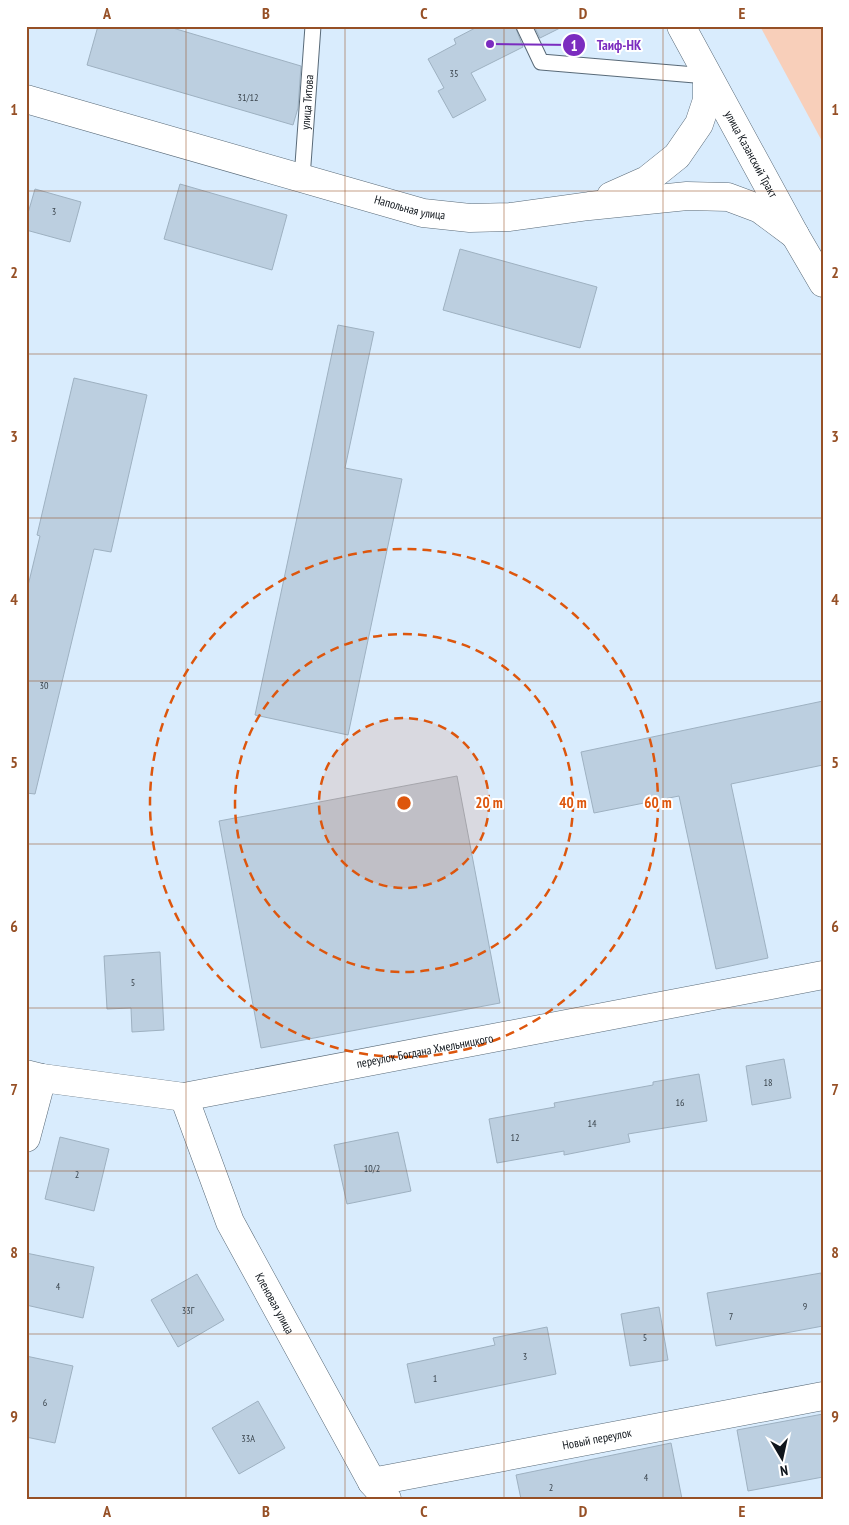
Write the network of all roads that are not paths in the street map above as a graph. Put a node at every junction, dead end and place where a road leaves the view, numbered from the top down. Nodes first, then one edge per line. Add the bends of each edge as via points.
1 (314, 26) edge
2 (524, 26) edge
3 (681, 26) edge
4 (708, 76) junction
5 (26, 99) edge
6 (302, 178) junction
7 (589, 206) junction
8 (795, 235) junction
9 (823, 283) edge
10 (823, 975) edge
11 (34, 1076) edge
12 (184, 1097) junction
13 (26, 1138) edge
14 (823, 1396) edge
15 (379, 1490) edge

1 - 6 lane, улица Титова
2 - 4 lane via 541,62
3 - 4 street, улица Казанский Тракт
4 - 7 street via 707,100 699,124 677,156 647,180
4 - 8 street, улица Казанский Тракт
5 - 6 street, Напольная улица
6 - 7 street, Напольная улица via 423,213 470,218 510,217
7 - 8 street, Напольная улица via 687,196 728,198 760,209
8 - 9 street, улица Казанский Тракт
10 - 12 street, переулок Богдана Хмельницкого
11 - 12 street, переулок Богдана Хмельницкого
11 - 13 street
12 - 15 street, Кленовая улица via 230,1222
14 - 15 street, Новый переулок

